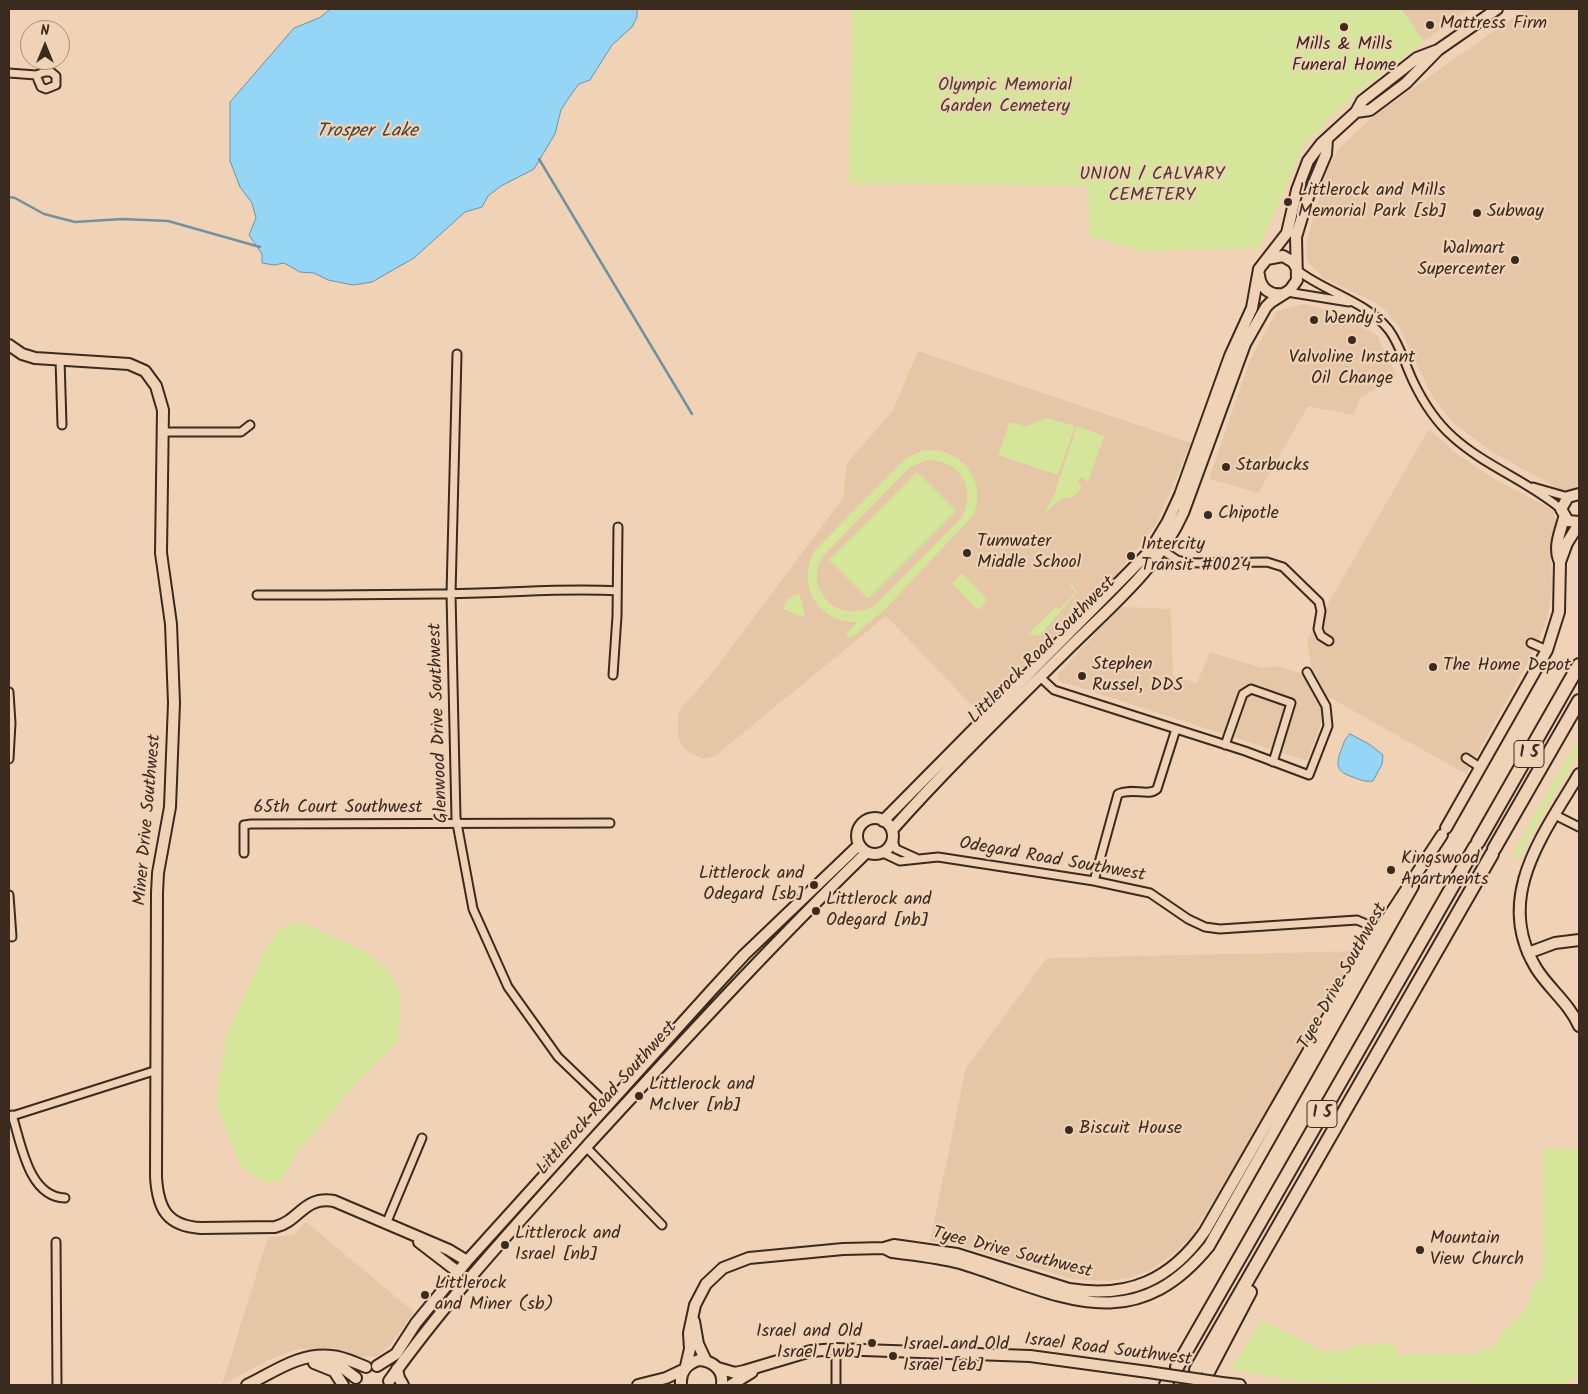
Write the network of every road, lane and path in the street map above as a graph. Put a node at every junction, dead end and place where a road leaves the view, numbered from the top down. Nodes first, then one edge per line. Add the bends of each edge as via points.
1 (1497, 9) edge
2 (9, 73) edge
3 (36, 75) dead end
4 (1327, 140) junction
5 (1266, 260) junction
6 (1296, 268) junction
7 (1258, 274) junction
8 (1286, 293) junction
9 (1350, 302) junction
10 (9, 345) edge
11 (457, 354) dead end
12 (60, 359) junction
13 (62, 425) dead end
14 (250, 425) dead end
15 (164, 432) junction
16 (1533, 487) junction
17 (1576, 495) edge
18 (1563, 513) junction
19 (1579, 523) edge
20 (618, 527) dead end
21 (1162, 550) junction
22 (1560, 562) junction
23 (616, 591) junction
24 (451, 594) junction
25 (257, 595) dead end
26 (1329, 641) dead end
27 (1531, 643) dead end
28 (1547, 650) junction
29 (1579, 665) edge
30 (1307, 672) dead end
31 (613, 675) dead end
32 (1040, 677) junction
33 (9, 692) edge
34 (1579, 701) edge
35 (1176, 729) junction
36 (1226, 745) junction
37 (9, 758) edge
38 (1466, 758) dead end
39 (1274, 762) junction
40 (1481, 768) junction
41 (1579, 774) edge
42 (1555, 815) junction
43 (883, 820) junction
44 (610, 823) dead end
45 (457, 824) junction
46 (1579, 827) edge
47 (1446, 828) dead end
48 (892, 834) junction
49 (863, 848) junction
50 (881, 852) junction
51 (244, 853) dead end
52 (916, 858) junction
53 (1094, 881) junction
54 (9, 896) edge
55 (1384, 931) junction
56 (12, 936) dead end
57 (1579, 940) edge
58 (1528, 953) junction
59 (1579, 1026) edge
60 (157, 1070) junction
61 (608, 1105) junction
62 (10, 1116) edge
63 (422, 1138) dead end
64 (586, 1147) junction
65 (65, 1198) dead end
66 (386, 1224) junction
67 (662, 1225) dead end
68 (408, 1234) junction
69 (56, 1242) dead end
70 (466, 1261) junction
71 (458, 1272) junction
72 (693, 1316) junction
73 (836, 1349) junction
74 (706, 1360) junction
75 (314, 1363) junction
76 (286, 1364) junction
77 (764, 1365) junction
78 (371, 1366) junction
79 (1177, 1367) dead end
80 (685, 1368) junction
81 (718, 1368) junction
82 (397, 1369) junction
83 (1202, 1371) dead end
84 (355, 1382) edge
85 (389, 1384) edge
86 (56, 1385) edge
87 (247, 1385) edge
88 (343, 1385) edge
89 (403, 1385) edge
90 (638, 1385) edge
91 (681, 1385) edge
92 (722, 1385) edge
93 (731, 1385) edge
94 (836, 1385) edge
95 (1240, 1385) edge

1 - 4 street, Littlerock Road Southwest via 1438,50 1417,58 1362,101 1356,112
2 - 3 street
4 - 5 street, Littlerock Road Southwest via 1308,161 1287,233
4 - 6 street, Littlerock Road Southwest via 1326,154 1299,226 1295,246
5 - 6 street via 1283,256
5 - 7 street, Littlerock Road Southwest
6 - 8 street, Littlerock Road Southwest via 1295,285
6 - 9 street via 1313,283
7 - 8 street via 1267,291
7 - 43 street, Littlerock Road Southwest via 1252,308 1230,356 1174,510 1158,540 1128,575
8 - 9 street
8 - 21 street, Littlerock Road Southwest via 1266,307 1245,344 1183,513
9 - 16 street via 1364,308 1388,330 1421,397 1453,437
10 - 12 street, Miner Drive Southwest via 28,356
11 - 24 street, Glenwood Drive Southwest
12 - 13 street
12 - 15 street, Miner Drive Southwest via 129,364 145,371 156,386 163,410
14 - 15 street via 241,432
15 - 60 street, Miner Drive Southwest via 161,553 171,624 174,703 170,807 158,883
16 - 17 street
16 - 18 street
17 - 18 street
18 - 19 street via 1572,523
18 - 22 street via 1556,547
19 - 22 street
20 - 23 street
21 - 26 street via 1188,563 1267,562 1283,567 1319,602 1318,629 1321,636
21 - 32 street, Littlerock Road Southwest via 1129,588
22 - 28 street via 1558,612
23 - 24 street via 580,589
23 - 31 street
24 - 25 street
24 - 45 street, Glenwood Drive Southwest
27 - 28 street
28 - 40 street
29 - 79 highway, I 5
30 - 39 street via 1326,706 1328,726 1309,775
32 - 35 street via 1054,690
32 - 48 street, Littlerock Road Southwest via 934,783
33 - 37 street
34 - 83 highway, I 5 via 1324,1147 1294,1212
35 - 36 street
35 - 53 street via 1157,789 1148,793 1126,790 1118,794
36 - 39 street
36 - 39 street via 1243,694 1251,690 1286,700 1291,703
38 - 40 street
40 - 47 street
41 - 42 street
42 - 46 street
42 - 58 street via 1531,858 1522,885 1520,914
43 - 48 street
43 - 49 street, Littlerock Road Southwest via 872,818 862,824 857,834
44 - 45 street, 65th Court Southwest
45 - 51 street, 65th Court Southwest via 244,825
45 - 61 street, Glenwood Drive Southwest via 473,910 508,987 558,1057
48 - 50 street, Littlerock Road Southwest via 891,844
48 - 52 street via 896,849
49 - 50 street
49 - 61 street, Littlerock Road Southwest via 744,955
49 - 64 street, Littlerock Road Southwest
50 - 52 street, Odegard Road Southwest via 900,861
52 - 53 street, Odegard Road Southwest via 938,857
53 - 55 street, Odegard Road Southwest via 1153,894 1188,919 1220,930 1357,920
54 - 56 street
55 - 55 street, Tyee Drive Southwest via 1442,835
55 - 72 street, Tyee Drive Southwest via 1205,1231 1192,1250 1166,1272 1135,1286 1085,1291 1069,1289 957,1254 894,1245 843,1249 735,1262 706,1284
57 - 58 street via 1555,943
58 - 59 street via 1542,976 1569,1006
60 - 62 street
60 - 66 street, Miner Drive Southwest via 156,1192 169,1218 190,1227 275,1227 286,1223 304,1206 324,1199
61 - 70 street, Littlerock Road Southwest
62 - 65 street via 31,1175 45,1190
63 - 66 street
64 - 67 street
64 - 82 street, Littlerock Road Southwest via 470,1278
66 - 68 street, Miner Drive Southwest
68 - 70 street, Miner Drive Southwest via 449,1250
68 - 71 street, Miner Drive Southwest
69 - 86 street
70 - 71 street, Littlerock Road Southwest
71 - 78 street, Littlerock Road Southwest via 416,1323 396,1354
72 - 74 street, Tyee Drive Southwest via 698,1344
72 - 80 street, Tyee Drive Southwest
73 - 77 street, Israel Road Southwest via 811,1351
73 - 94 street
73 - 95 street, Israel Road Southwest, bridge via 1030,1356
74 - 80 street
74 - 81 street
75 - 76 street
75 - 84 street via 334,1363 344,1368
75 - 88 street via 334,1371
76 - 78 street via 306,1357 332,1356
76 - 87 street
77 - 81 street, Israel Road Southwest via 735,1373
77 - 93 street, Israel Road Southwest
78 - 84 street, Littlerock Road Southwest
78 - 85 street via 385,1372
80 - 90 street via 666,1378
80 - 91 street, Tyee Drive Southwest
81 - 92 street
82 - 85 street, Littlerock Road Southwest
82 - 89 street

